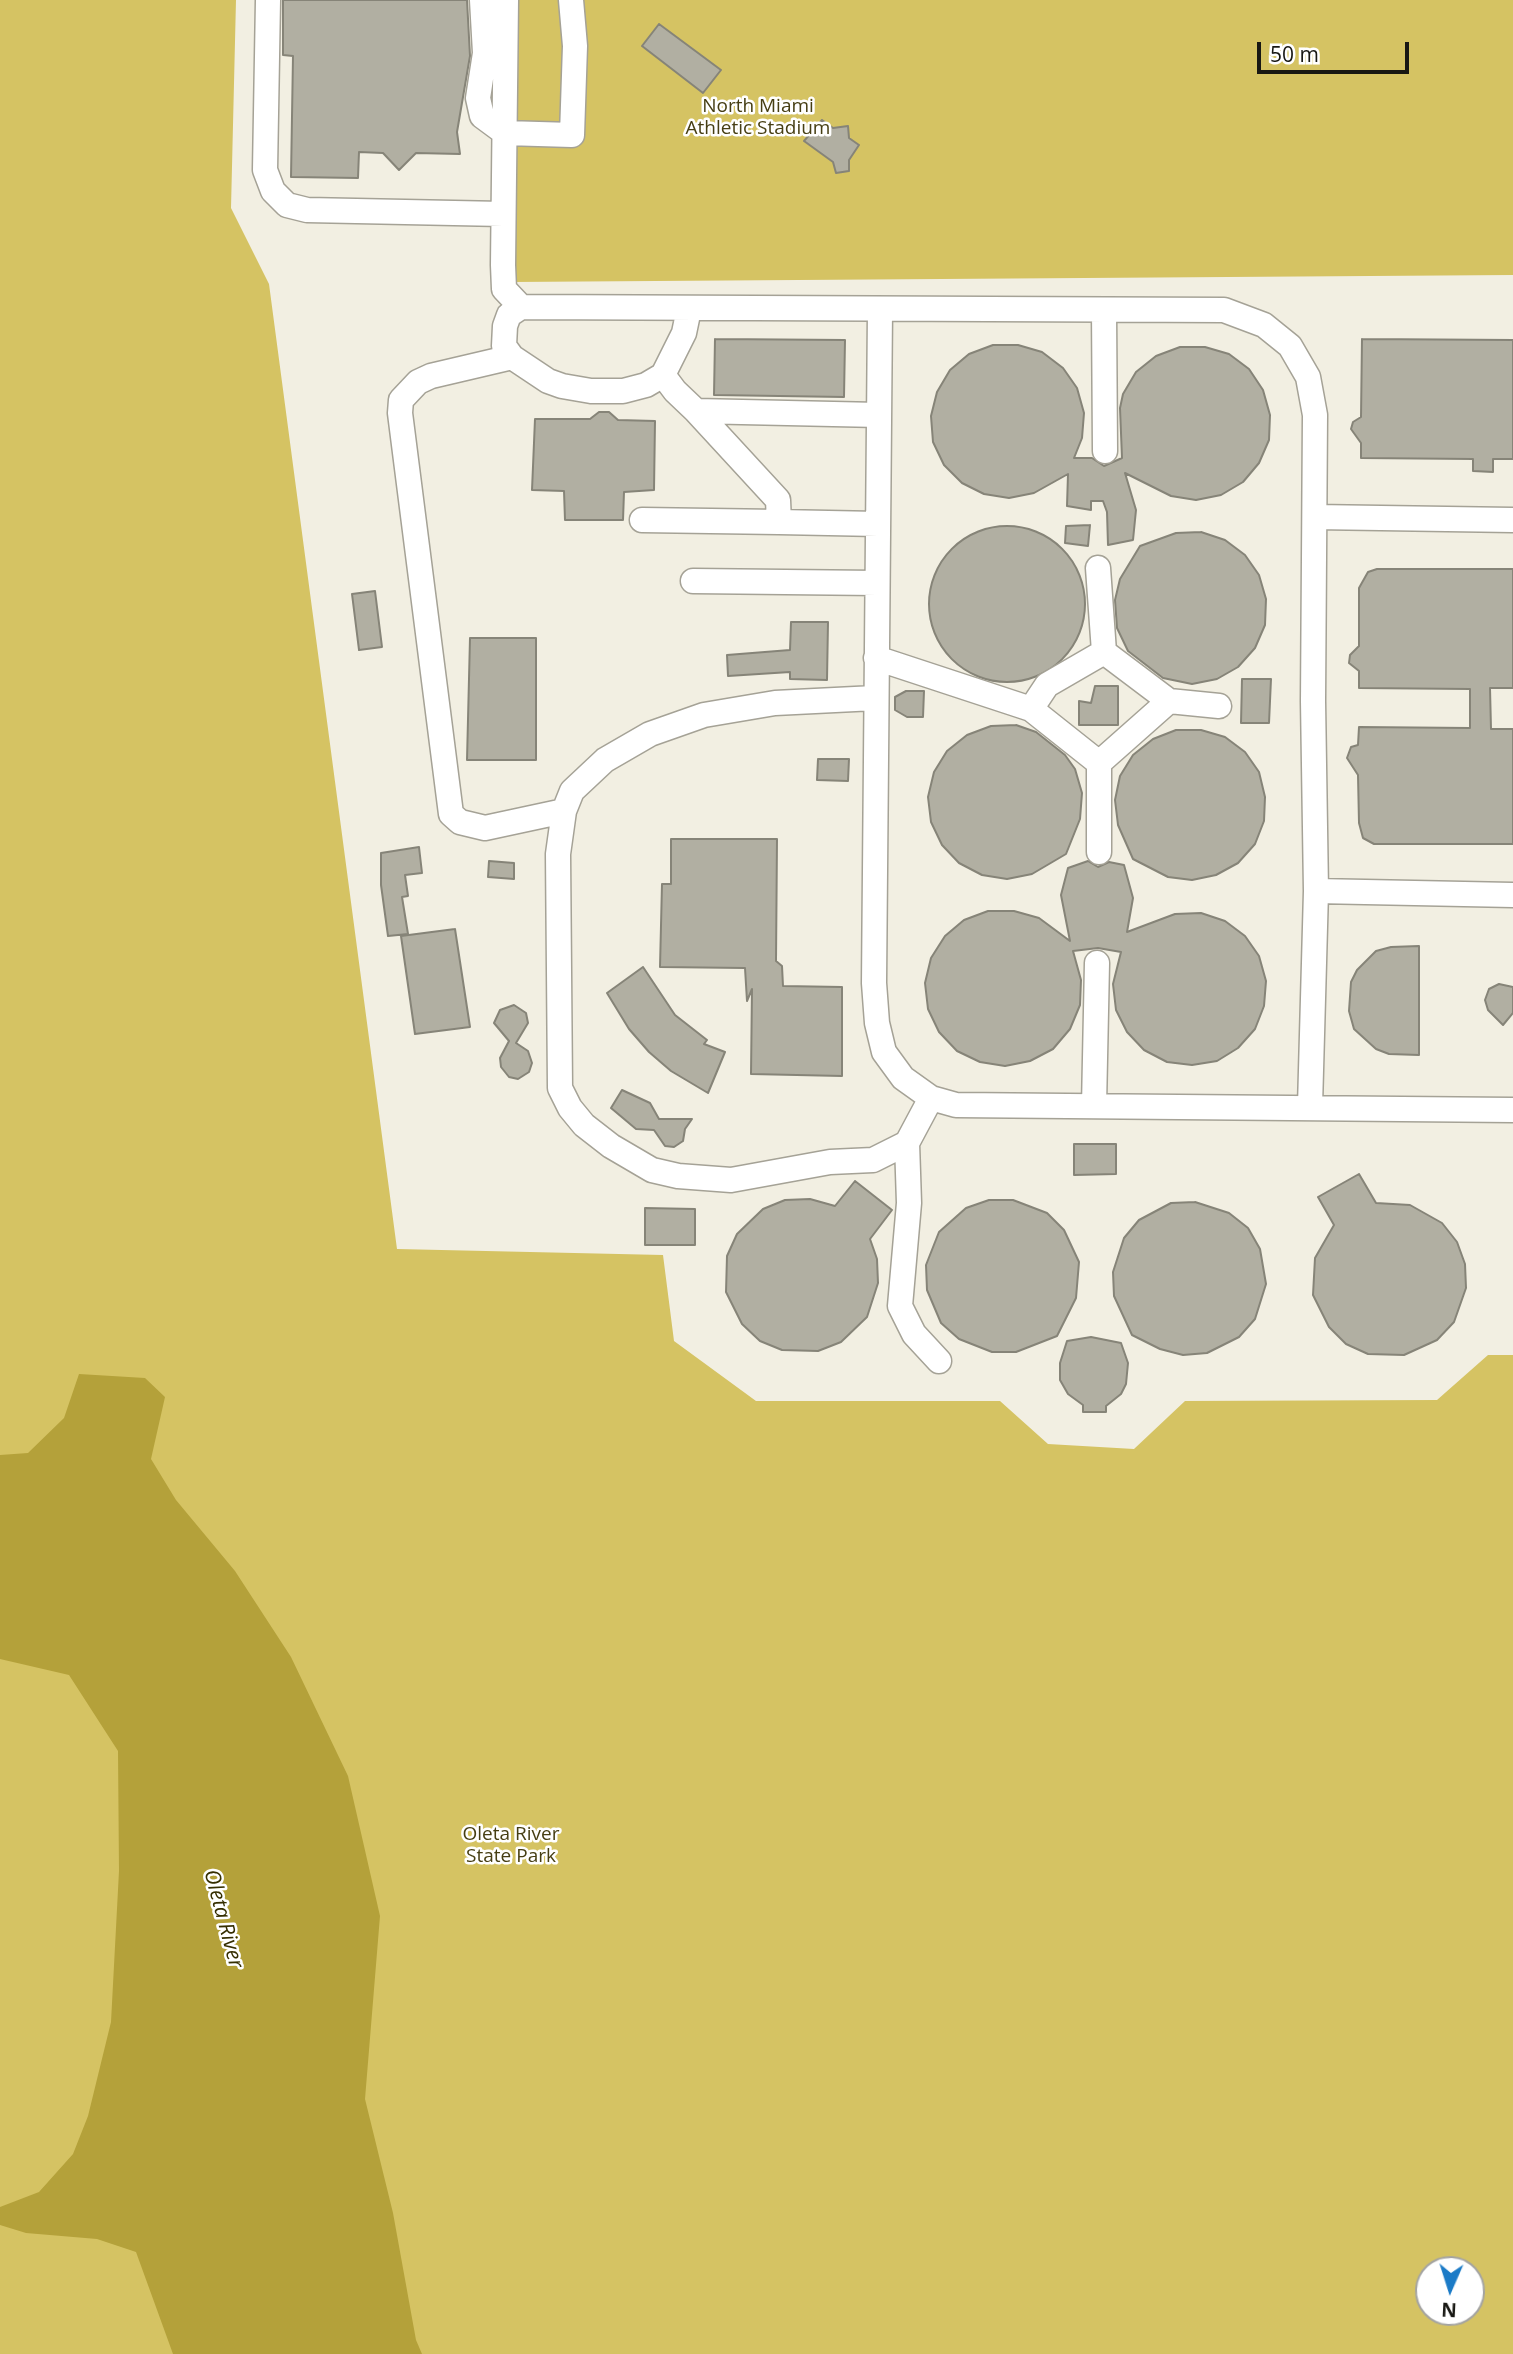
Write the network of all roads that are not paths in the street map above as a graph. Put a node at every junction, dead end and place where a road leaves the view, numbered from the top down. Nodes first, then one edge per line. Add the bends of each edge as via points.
1 (268, 0) edge
2 (482, 0) edge
3 (506, 0) edge
4 (571, 0) edge
5 (505, 133) junction
6 (503, 214) junction
7 (521, 307) junction
8 (689, 309) junction
9 (880, 310) junction
10 (1104, 310) junction
11 (512, 357) junction
12 (663, 374) junction
13 (696, 411) junction
14 (879, 415) junction
15 (1105, 451) dead end
16 (1315, 517) junction
17 (642, 520) dead end
18 (1513, 520) edge
19 (779, 522) junction
20 (878, 524) junction
21 (1098, 568) dead end
22 (693, 581) dead end
23 (877, 583) junction
24 (1104, 652) junction
25 (876, 658) junction
26 (875, 698) junction
27 (1169, 701) junction
28 (1219, 706) dead end
29 (1031, 709) junction
30 (1099, 763) junction
31 (564, 811) junction
32 (1099, 852) dead end
33 (1316, 891) junction
34 (1513, 895) edge
35 (1097, 963) dead end
36 (930, 1098) junction
37 (1094, 1106) junction
38 (1310, 1106) junction
39 (1513, 1110) edge
40 (907, 1143) junction
41 (939, 1361) dead end

1 - 6 lane via 265,170 273,191 287,205 307,210
2 - 5 lane via 485,53 478,106 482,116
3 - 5 lane
4 - 5 lane via 575,46 572,135
5 - 6 lane
6 - 7 lane via 504,289
7 - 8 lane
7 - 11 lane via 509,315 505,326 504,346
8 - 9 lane
8 - 12 lane via 684,333
9 - 10 lane
9 - 14 lane
10 - 15 lane
10 - 16 lane via 1224,310 1264,325 1290,346 1308,377 1315,415
11 - 12 lane via 548,382 577,390 623,391
11 - 31 lane via 418,382 401,400 400,413 451,814 460,822 485,828
12 - 13 lane
13 - 14 lane
13 - 19 lane via 778,500
14 - 20 lane
16 - 18 lane
16 - 33 lane
17 - 19 lane
19 - 20 lane
20 - 23 lane
21 - 24 lane
22 - 23 lane
23 - 25 lane
24 - 27 lane
24 - 29 lane via 1047,685
25 - 26 lane
25 - 29 lane
26 - 31 lane via 752,705 675,723 605,760 572,791
26 - 36 lane via 877,1023 884,1052 903,1078
27 - 28 lane
27 - 30 lane
29 - 30 lane
30 - 32 lane
31 - 40 lane via 558,854 560,1087 584,1125 629,1159 678,1177 732,1180 830,1162 873,1160
33 - 34 lane
33 - 38 lane
35 - 37 lane
36 - 37 lane via 956,1105
36 - 40 lane
37 - 38 lane
38 - 39 lane
40 - 41 lane via 909,1203 900,1306 914,1334

